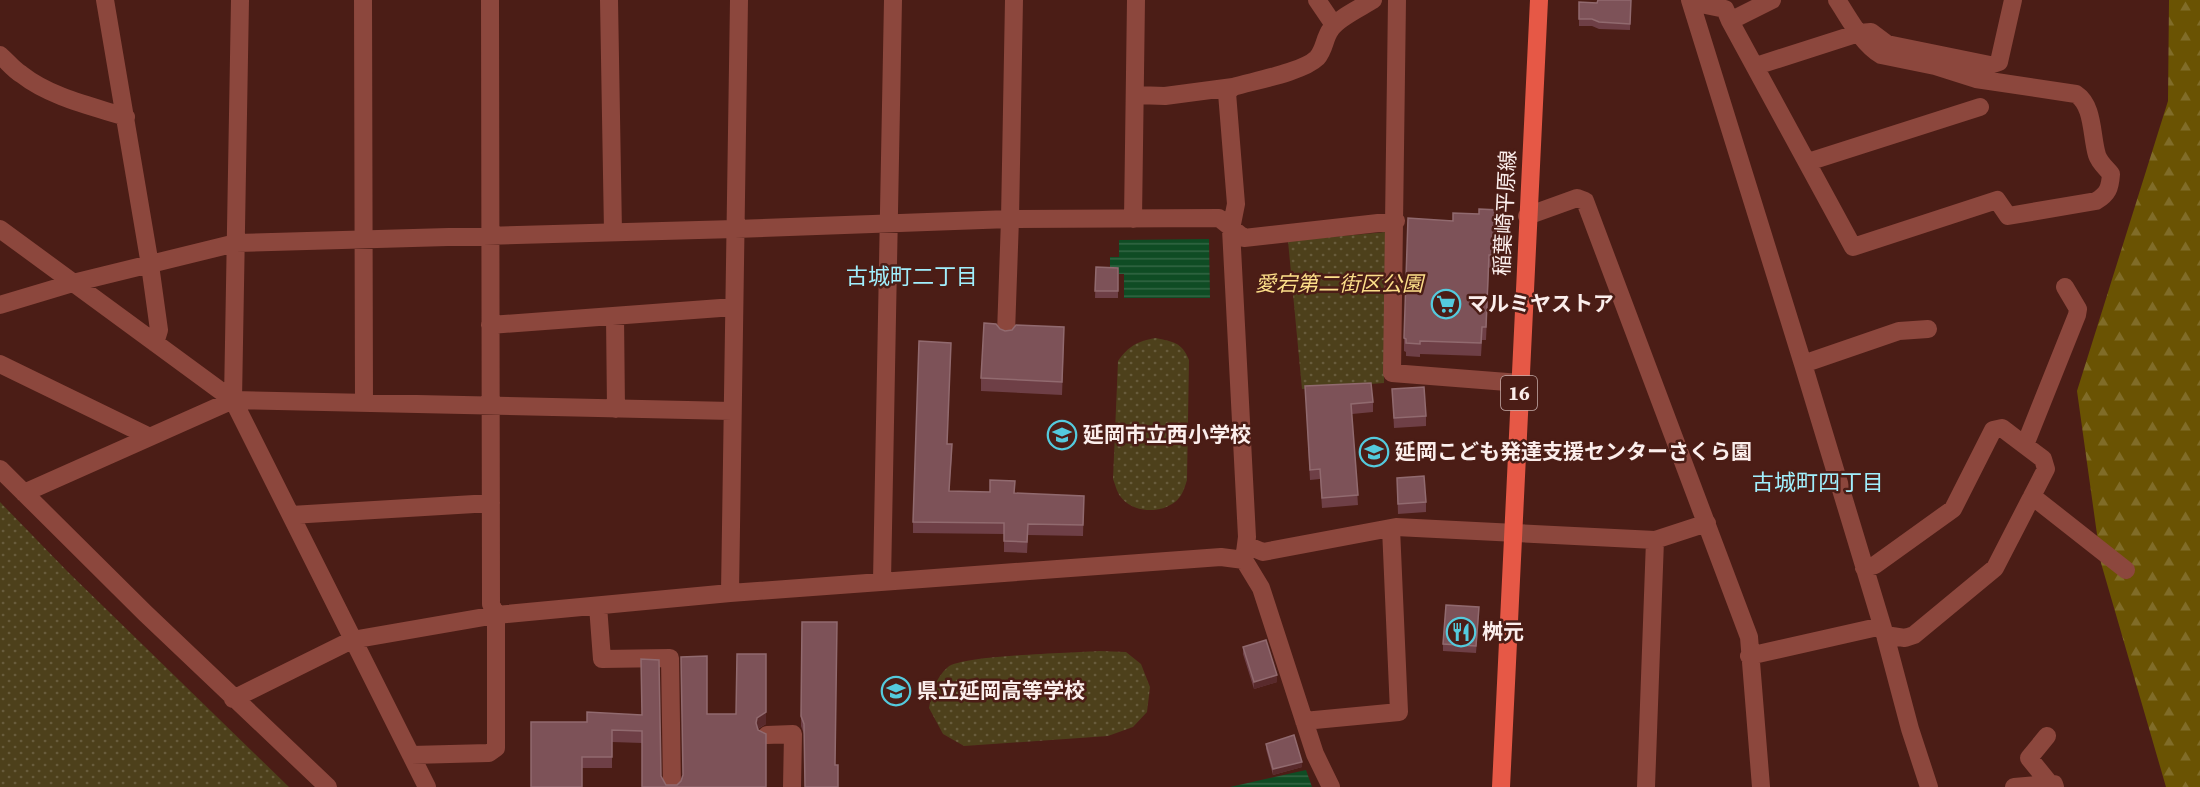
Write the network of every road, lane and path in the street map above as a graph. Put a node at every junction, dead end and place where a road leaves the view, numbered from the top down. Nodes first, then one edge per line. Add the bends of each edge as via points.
1 (105, 0) edge
2 (240, 0) edge
3 (363, 0) edge
4 (490, 0) edge
5 (609, 0) edge
6 (739, 0) edge
7 (893, 0) edge
8 (1014, 0) edge
9 (1136, 0) edge
10 (1317, 0) edge
11 (1373, 0) edge
12 (1397, 0) edge
13 (1539, 0) edge
14 (1773, 0) edge
15 (1837, 0) edge
16 (2013, 0) edge
17 (1690, 1) edge
18 (1730, 21) junction
19 (1334, 25) junction
20 (1859, 33) junction
21 (0, 55) edge
22 (1756, 66) junction
23 (1233, 87) junction
24 (1135, 95) junction
25 (1980, 107) dead end
26 (126, 117) junction
27 (1808, 162) junction
28 (1527, 216) junction
29 (1010, 219) junction
30 (1133, 219) junction
31 (1396, 221) junction
32 (889, 223) junction
33 (0, 229) edge
34 (1232, 229) junction
35 (735, 230) junction
36 (613, 232) junction
37 (490, 235) junction
38 (365, 239) junction
39 (236, 243) junction
40 (150, 265) junction
41 (73, 283) junction
42 (2066, 287) dead end
43 (0, 304) edge
44 (734, 307) junction
45 (615, 316) junction
46 (490, 326) junction
47 (1928, 329) dead end
48 (1006, 333) edge
49 (155, 343) junction
50 (0, 364) edge
51 (1803, 364) junction
52 (1520, 383) junction
53 (233, 400) junction
54 (364, 403) junction
55 (491, 407) junction
56 (616, 409) junction
57 (732, 411) junction
58 (150, 437) junction
59 (2025, 445) junction
60 (0, 469) edge
61 (24, 493) junction
62 (2032, 496) junction
63 (491, 503) junction
64 (291, 515) junction
65 (1707, 524) junction
66 (1391, 528) junction
67 (1513, 533) junction
68 (1655, 540) junction
69 (1245, 553) junction
70 (1864, 568) junction
71 (2126, 570) dead end
72 (882, 581) junction
73 (730, 593) junction
74 (598, 606) junction
75 (496, 615) junction
76 (1883, 631) junction
77 (352, 640) junction
78 (1749, 656) junction
79 (233, 699) junction
80 (1304, 721) junction
81 (767, 735) edge
82 (2047, 736) dead end
83 (411, 755) junction
84 (2052, 785) edge
85 (328, 787) edge
86 (427, 787) edge
87 (672, 787) edge
88 (792, 787) edge
89 (1331, 787) edge
90 (1501, 787) edge
91 (1646, 787) edge
92 (1761, 787) edge
93 (1929, 787) edge
94 (2014, 787) edge

1 - 26 street
2 - 39 street
3 - 38 street
4 - 37 street
5 - 36 street
6 - 35 street
7 - 32 street
8 - 29 street
9 - 24 street
10 - 19 street
11 - 19 street
12 - 31 street
13 - 28 main road, 稲葉崎平原線 / 16
14 - 18 street
15 - 20 street
16 - 20 street via 1999,62 1990,65 1887,44 1871,32
17 - 18 street via 1725,9
17 - 51 street
18 - 22 street
19 - 23 street via 1316,59 1303,67
20 - 22 street
20 - 27 street via 1881,55 1976,79 2076,94 2083,99 2098,157 2111,174 2110,186 2106,195 2096,201 2007,216 1997,200 1853,247
21 - 26 street via 21,75 48,90
22 - 27 street
23 - 24 street via 1166,96
23 - 34 street via 1227,93 1236,204
24 - 30 street
25 - 27 street
26 - 40 street
28 - 52 main road, 稲葉崎平原線 / 16
28 - 65 street via 1577,198 1585,201
29 - 30 street
29 - 32 street
29 - 48 street
30 - 34 street via 1219,218
31 - 34 street via 1244,238
31 - 52 street via 1392,374
32 - 35 street
32 - 72 street
33 - 41 street
34 - 69 street
35 - 36 street
35 - 44 street
36 - 37 street
37 - 38 street
37 - 46 street
38 - 39 street
38 - 54 street
39 - 40 street
39 - 53 street
40 - 41 street
40 - 49 street via 159,330
41 - 43 street
41 - 49 street
42 - 59 street via 2078,309 2077,315
44 - 45 street
44 - 57 street
45 - 46 street
45 - 56 street
46 - 55 street
47 - 51 street via 1899,331
49 - 53 street
50 - 58 street
51 - 70 street
52 - 67 main road, 稲葉崎平原線 / 16
53 - 54 street
53 - 58 street
53 - 64 street
54 - 55 street
55 - 56 street
55 - 63 street
56 - 57 street
57 - 73 street
58 - 61 street
59 - 62 street via 2043,459 2046,469
59 - 70 street via 2002,428 1993,430 1953,509 1875,565
60 - 61 street
61 - 79 street
62 - 71 street
62 - 76 street via 1995,568 1914,635 1905,638
63 - 64 street
63 - 75 street via 491,604
64 - 77 street
65 - 68 street
65 - 78 street via 1749,637
66 - 67 street
66 - 69 street
66 - 80 street via 1399,712
67 - 68 street
67 - 90 main road, 稲葉崎平原線 / 16
68 - 91 street
69 - 72 street
69 - 80 street via 1261,588
70 - 76 street
72 - 73 street
73 - 74 street
74 - 75 street
74 - 87 street via 602,659 670,658
75 - 77 street
75 - 83 street via 496,747 489,753
76 - 78 street
76 - 93 street
77 - 79 street
77 - 83 street
78 - 92 street
79 - 85 street
80 - 89 street
81 - 88 street via 792,734
82 - 84 street via 2029,758
83 - 86 street
84 - 94 street

